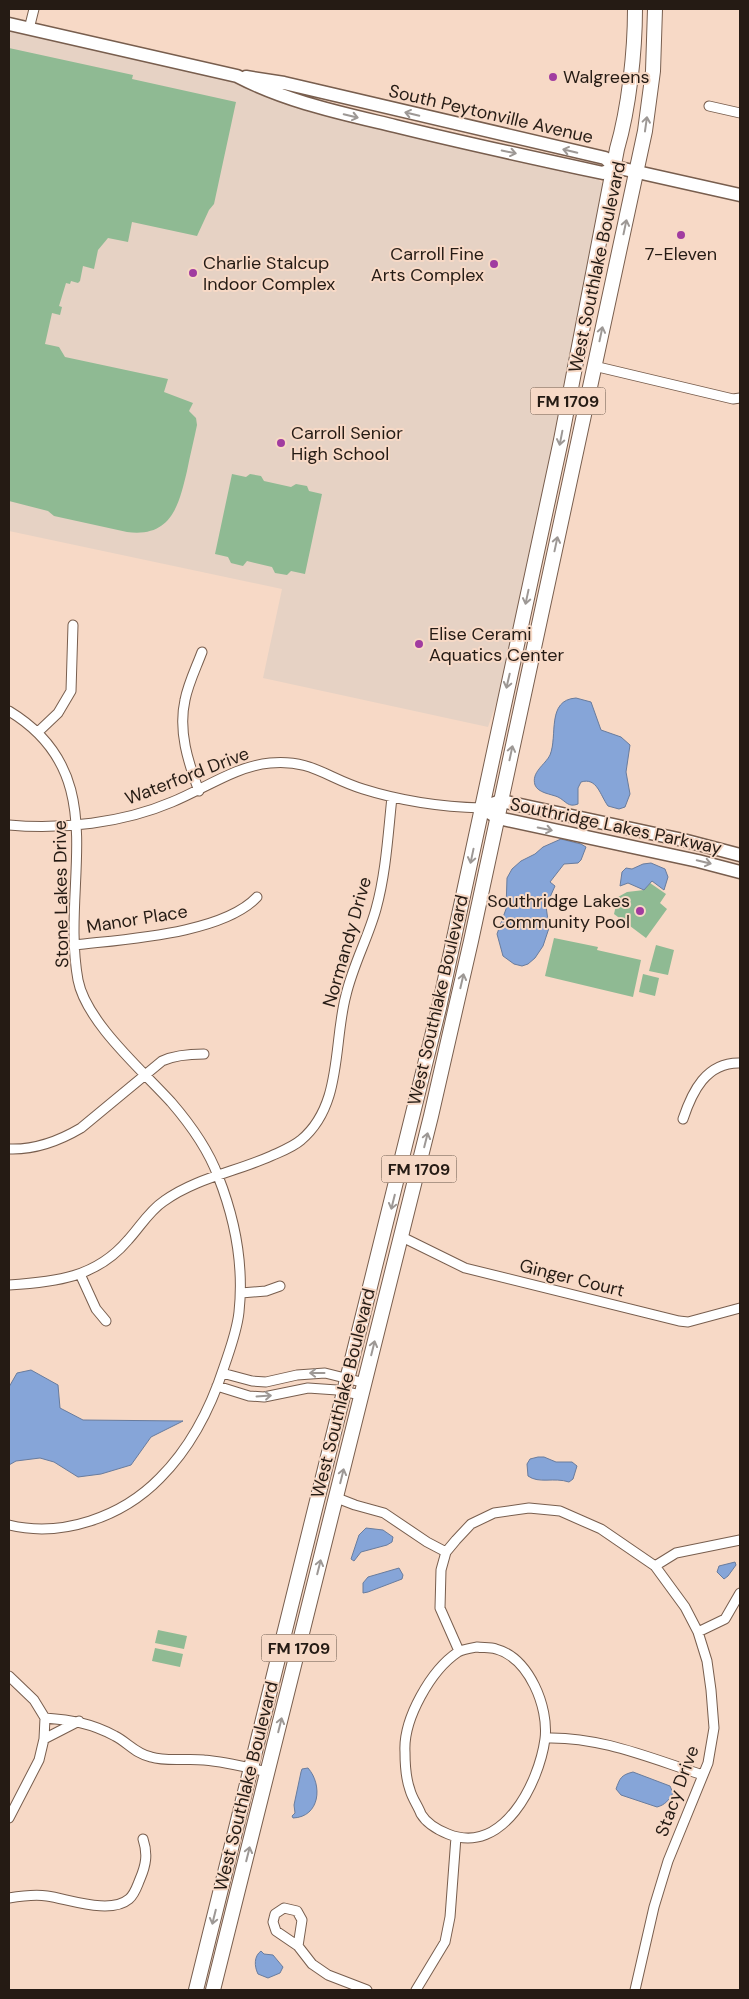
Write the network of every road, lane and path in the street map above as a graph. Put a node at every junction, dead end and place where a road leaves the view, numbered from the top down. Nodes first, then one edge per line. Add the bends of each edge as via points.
1 (34, 9) edge
2 (635, 9) edge
3 (655, 9) edge
4 (9, 24) edge
5 (29, 29) junction
6 (237, 76) junction
7 (709, 106) dead end
8 (740, 113) edge
9 (476, 129) junction
10 (472, 144) junction
11 (615, 167) junction
12 (636, 171) junction
13 (740, 195) edge
14 (594, 366) junction
15 (740, 398) edge
16 (73, 625) dead end
17 (202, 652) dead end
18 (9, 711) edge
19 (38, 732) junction
20 (199, 791) junction
21 (392, 797) junction
22 (501, 801) junction
23 (482, 808) junction
24 (498, 818) junction
25 (77, 824) junction
26 (9, 825) edge
27 (740, 855) edge
28 (740, 872) edge
29 (258, 897) dead end
30 (74, 945) junction
31 (204, 1054) dead end
32 (740, 1063) edge
33 (145, 1074) junction
34 (683, 1119) dead end
35 (9, 1149) edge
36 (218, 1175) junction
37 (402, 1238) junction
38 (80, 1274) junction
39 (9, 1285) edge
40 (280, 1286) dead end
41 (240, 1293) junction
42 (740, 1308) edge
43 (106, 1321) dead end
44 (222, 1373) junction
45 (347, 1385) junction
46 (217, 1386) junction
47 (363, 1389) junction
48 (337, 1498) junction
49 (9, 1524) edge
50 (740, 1540) edge
51 (446, 1552) junction
52 (655, 1566) junction
53 (740, 1593) edge
54 (698, 1632) junction
55 (459, 1651) junction
56 (9, 1676) edge
57 (45, 1718) junction
58 (79, 1721) junction
59 (545, 1738) junction
60 (44, 1739) junction
61 (251, 1768) junction
62 (268, 1772) junction
63 (703, 1775) junction
64 (9, 1818) edge
65 (456, 1837) junction
66 (142, 1839) dead end
67 (9, 1898) edge
68 (298, 1946) dead end
69 (196, 1990) edge
70 (213, 1990) edge
71 (367, 1990) edge
72 (416, 1990) edge
73 (635, 1990) edge

1 - 5 street
2 - 11 main road, West Southlake Boulevard / FM 1709 via 631,70
12 -> 3 main road, West Southlake Boulevard / FM 1709 via 653,71
4 - 5 street, South Peytonville Avenue
5 - 6 street, South Peytonville Avenue
9 -> 6 street, South Peytonville Avenue via 284,83
6 -> 10 street, South Peytonville Avenue via 303,104
7 - 8 street
9 - 10 street
11 -> 9 street, South Peytonville Avenue via 605,158
10 -> 11 street, South Peytonville Avenue via 603,173
11 - 12 street
11 -> 23 main road, West Southlake Boulevard / FM 1709 via 561,440
12 - 13 street
14 -> 12 main road, West Southlake Boulevard / FM 1709
14 - 15 street
22 -> 14 main road, West Southlake Boulevard / FM 1709
16 - 19 street via 71,691 58,713
17 - 20 street via 182,713 184,743
18 - 19 street, Stone Lakes Drive
19 - 25 street, Stone Lakes Drive via 54,752 68,779
20 - 21 street, Waterford Drive via 253,766 284,762 308,765 361,789
20 - 25 street, Waterford Drive via 133,816
21 - 23 street, Waterford Drive
21 - 36 street, Normandy Drive via 376,908 345,996 332,1086 326,1105 313,1128 289,1148
22 - 23 street, Southridge Lakes Parkway
22 - 24 main road, West Southlake Boulevard / FM 1709
22 - 27 street, Southridge Lakes Parkway
23 - 24 street, Southridge Lakes Parkway
23 -> 45 main road, West Southlake Boulevard / FM 1709 via 435,1026
24 -> 28 street, Southridge Lakes Parkway
37 -> 24 main road, West Southlake Boulevard / FM 1709
25 - 26 street, Waterford Drive via 47,827
25 - 30 street, Stone Lakes Drive
29 - 30 street, Manor Place via 240,912 168,934
30 - 33 street, Stone Lakes Drive via 82,993 99,1023
31 - 33 street via 170,1057
32 - 34 street via 724,1065 701,1080
33 - 35 street via 69,1135 50,1143
33 - 36 street, Stone Lakes Drive via 192,1127
36 - 38 street, Normandy Drive via 194,1183 162,1202 115,1254
36 - 41 street, Stone Lakes Drive via 236,1231
37 - 42 street, Ginger Court via 464,1268 679,1321 688,1322
47 -> 37 main road, West Southlake Boulevard / FM 1709
38 - 39 street, Normandy Drive via 44,1283
38 - 43 street via 96,1309
40 - 41 street via 266,1291
41 - 44 street, Stone Lakes Drive via 239,1316
45 -> 44 street via 325,1373 266,1382
44 - 46 street, Stone Lakes Drive
46 -> 45 street via 264,1397 308,1388
45 - 47 street
45 - 47 street
45 - 61 main road, West Southlake Boulevard / FM 1709
46 - 49 street, Stone Lakes Drive via 203,1418 172,1464 136,1497 103,1516 60,1528 37,1529
48 -> 47 main road, West Southlake Boulevard / FM 1709
48 - 51 street via 355,1506 384,1512
62 -> 48 main road, West Southlake Boulevard / FM 1709
50 - 52 street via 676,1553
51 - 52 street, Stacy Drive via 471,1524 494,1513 529,1508 560,1511 601,1528
51 - 55 street, Stacy Drive via 441,1570 440,1608
52 - 54 street, Stacy Drive via 685,1607
53 - 54 street via 725,1619
54 - 63 street, Stacy Drive via 712,1690 714,1728
55 - 59 street via 477,1647 496,1649 512,1657 526,1671 536,1688
55 - 65 street via 427,1684 410,1719 405,1750 410,1789 423,1817 436,1829
56 - 57 street via 34,1700
57 - 58 street
57 - 60 street
58 - 60 street
58 - 61 street via 116,1736 139,1753 152,1758 203,1760
59 - 63 street via 562,1737 604,1744
59 - 65 street via 534,1780 517,1811 496,1829 477,1837
60 - 64 street via 40,1760
61 - 62 street
61 -> 69 main road, West Southlake Boulevard / FM 1709
70 -> 62 main road, West Southlake Boulevard / FM 1709
63 - 73 street, Stacy Drive via 668,1861
65 - 72 street via 445,1942
66 - 67 street via 147,1855 144,1870 134,1893 124,1902 98,1906 45,1896
68 - 71 street via 312,1964 328,1975

